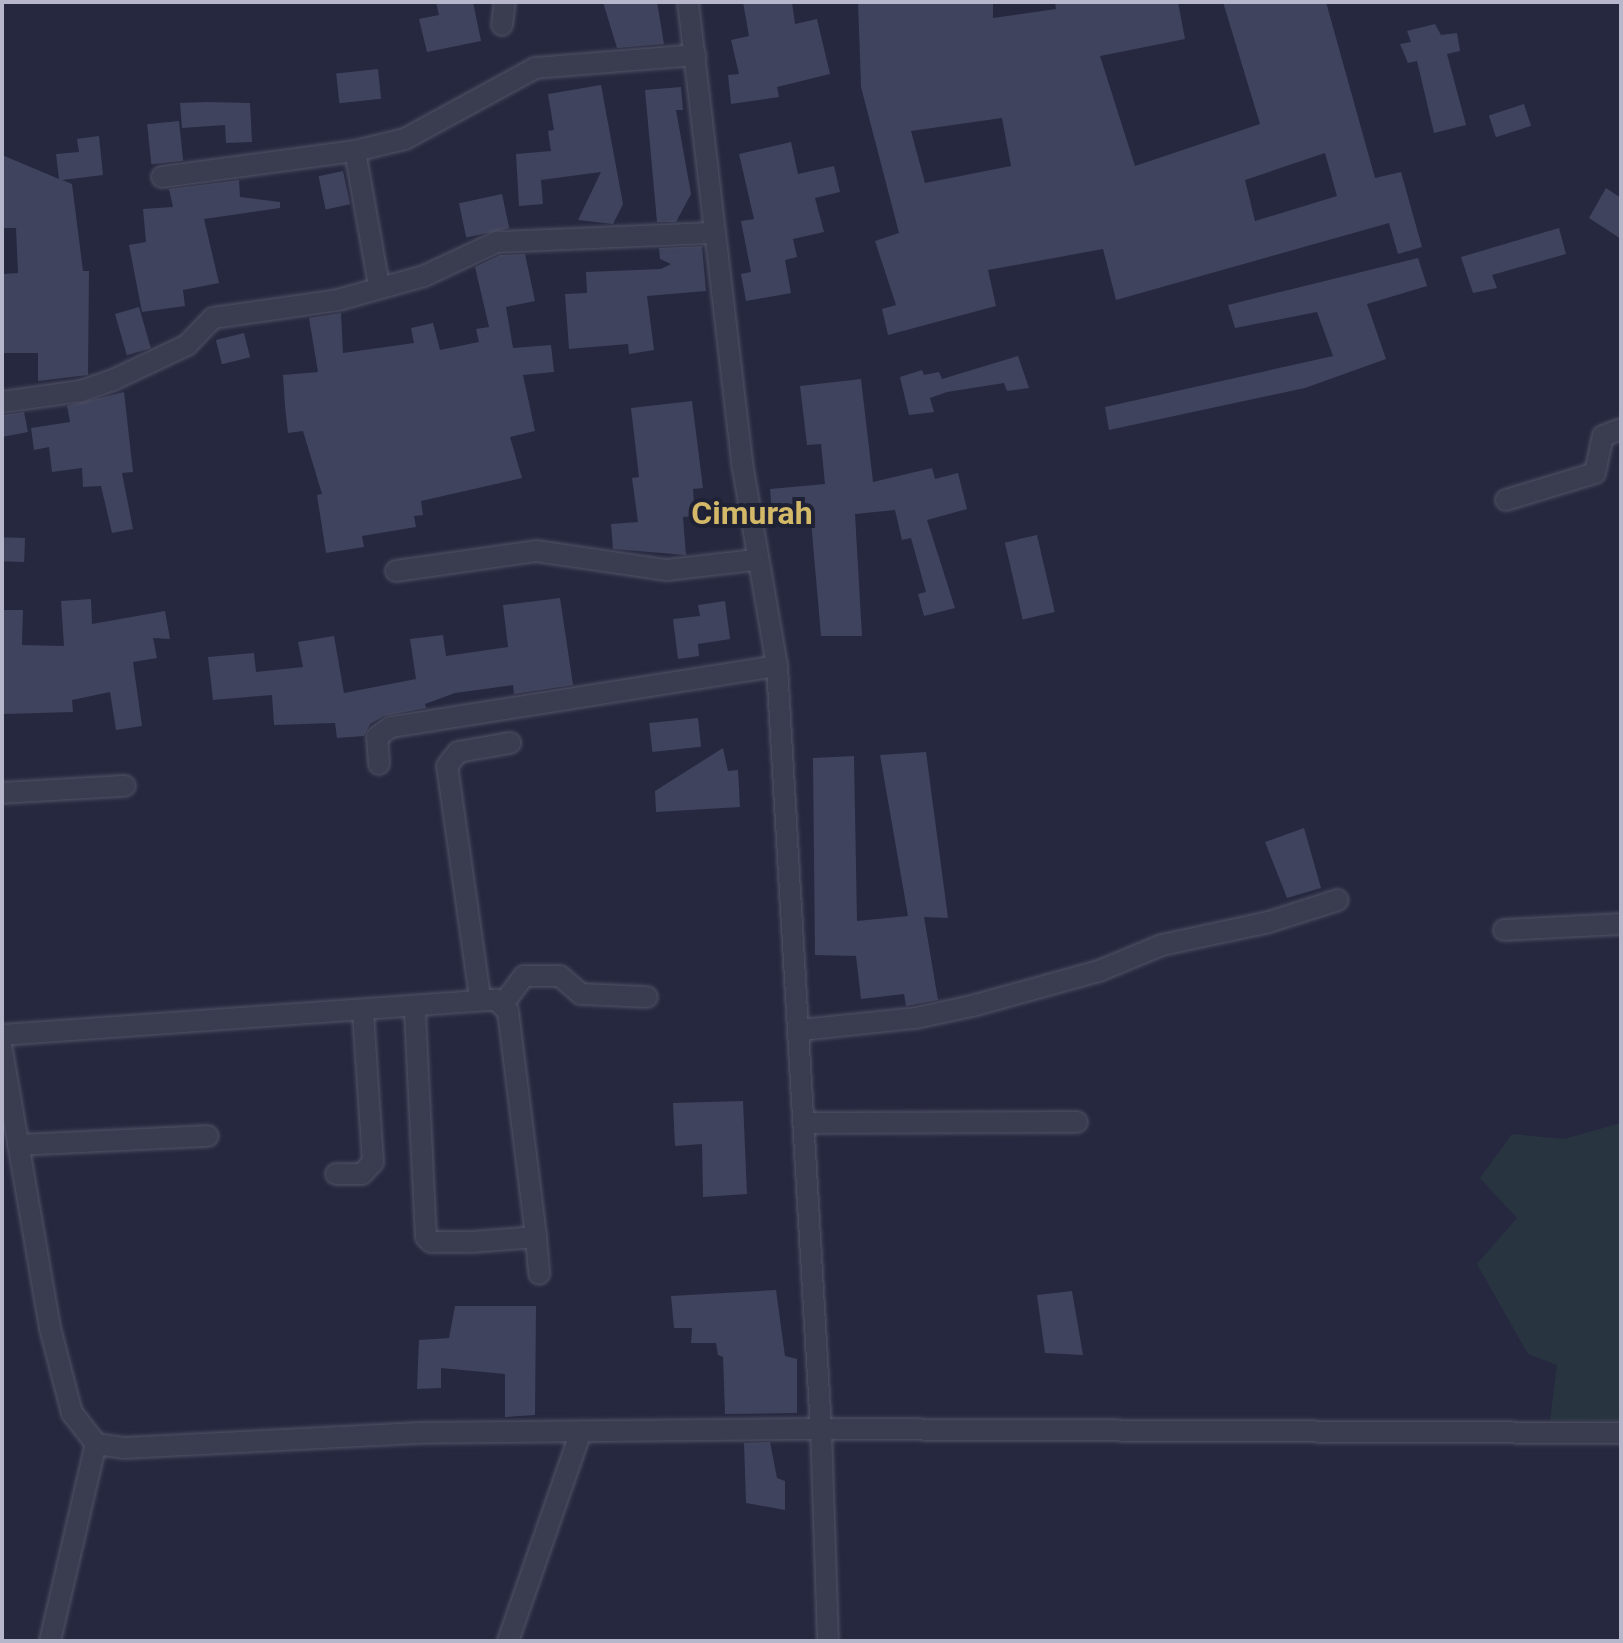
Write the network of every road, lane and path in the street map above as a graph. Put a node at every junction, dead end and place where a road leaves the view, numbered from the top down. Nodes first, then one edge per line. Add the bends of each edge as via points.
1 (505, 2) edge
2 (688, 2) edge
3 (502, 25) dead end
4 (695, 55) junction
5 (355, 151) junction
6 (162, 177) dead end
7 (713, 233) junction
8 (379, 286) junction
9 (2, 402) edge
10 (1621, 429) edge
11 (1506, 500) dead end
12 (755, 560) junction
13 (396, 571) dead end
14 (777, 666) junction
15 (510, 743) dead end
16 (379, 764) dead end
17 (125, 786) dead end
18 (2, 793) edge
19 (1338, 900) dead end
20 (1621, 924) edge
21 (1504, 930) dead end
22 (480, 997) junction
23 (647, 997) dead end
24 (503, 1004) junction
25 (415, 1008) junction
26 (363, 1012) junction
27 (801, 1030) junction
28 (2, 1035) edge
29 (2, 1050) edge
30 (1077, 1122) dead end
31 (806, 1123) junction
32 (208, 1136) dead end
33 (18, 1145) junction
34 (336, 1174) dead end
35 (536, 1237) junction
36 (539, 1274) dead end
37 (821, 1429) junction
38 (581, 1431) junction
39 (1621, 1433) edge
40 (96, 1444) junction
41 (50, 1641) edge
42 (508, 1641) edge
43 (828, 1641) edge

1 - 3 street
2 - 4 street
4 - 5 street via 535,68 405,139
4 - 7 street
5 - 6 street
5 - 8 street
7 - 8 street via 517,238 472,250 424,276
7 - 12 street
8 - 9 street via 338,300 213,318 187,345 113,380 81,391
10 - 11 street via 1603,436 1595,473
12 - 13 street via 667,570 536,551
12 - 14 street
14 - 16 street via 391,727 377,737
14 - 27 street
15 - 22 street via 458,752 447,766
17 - 18 street
19 - 27 street via 1269,922 1162,945 1099,971 972,1006 916,1018
20 - 21 street
22 - 24 street
22 - 25 street
23 - 24 street via 581,994 560,976 524,976
24 - 35 street
25 - 26 street
25 - 35 street via 426,1237 431,1242 472,1242
26 - 28 street
26 - 34 street via 374,1157 362,1174
27 - 31 street
29 - 33 street
30 - 31 street
31 - 37 street
32 - 33 street
33 - 40 street via 50,1328 72,1413
35 - 36 street
37 - 38 street
37 - 39 street
37 - 43 street
38 - 40 street via 419,1433 124,1448
38 - 42 street
40 - 41 street

